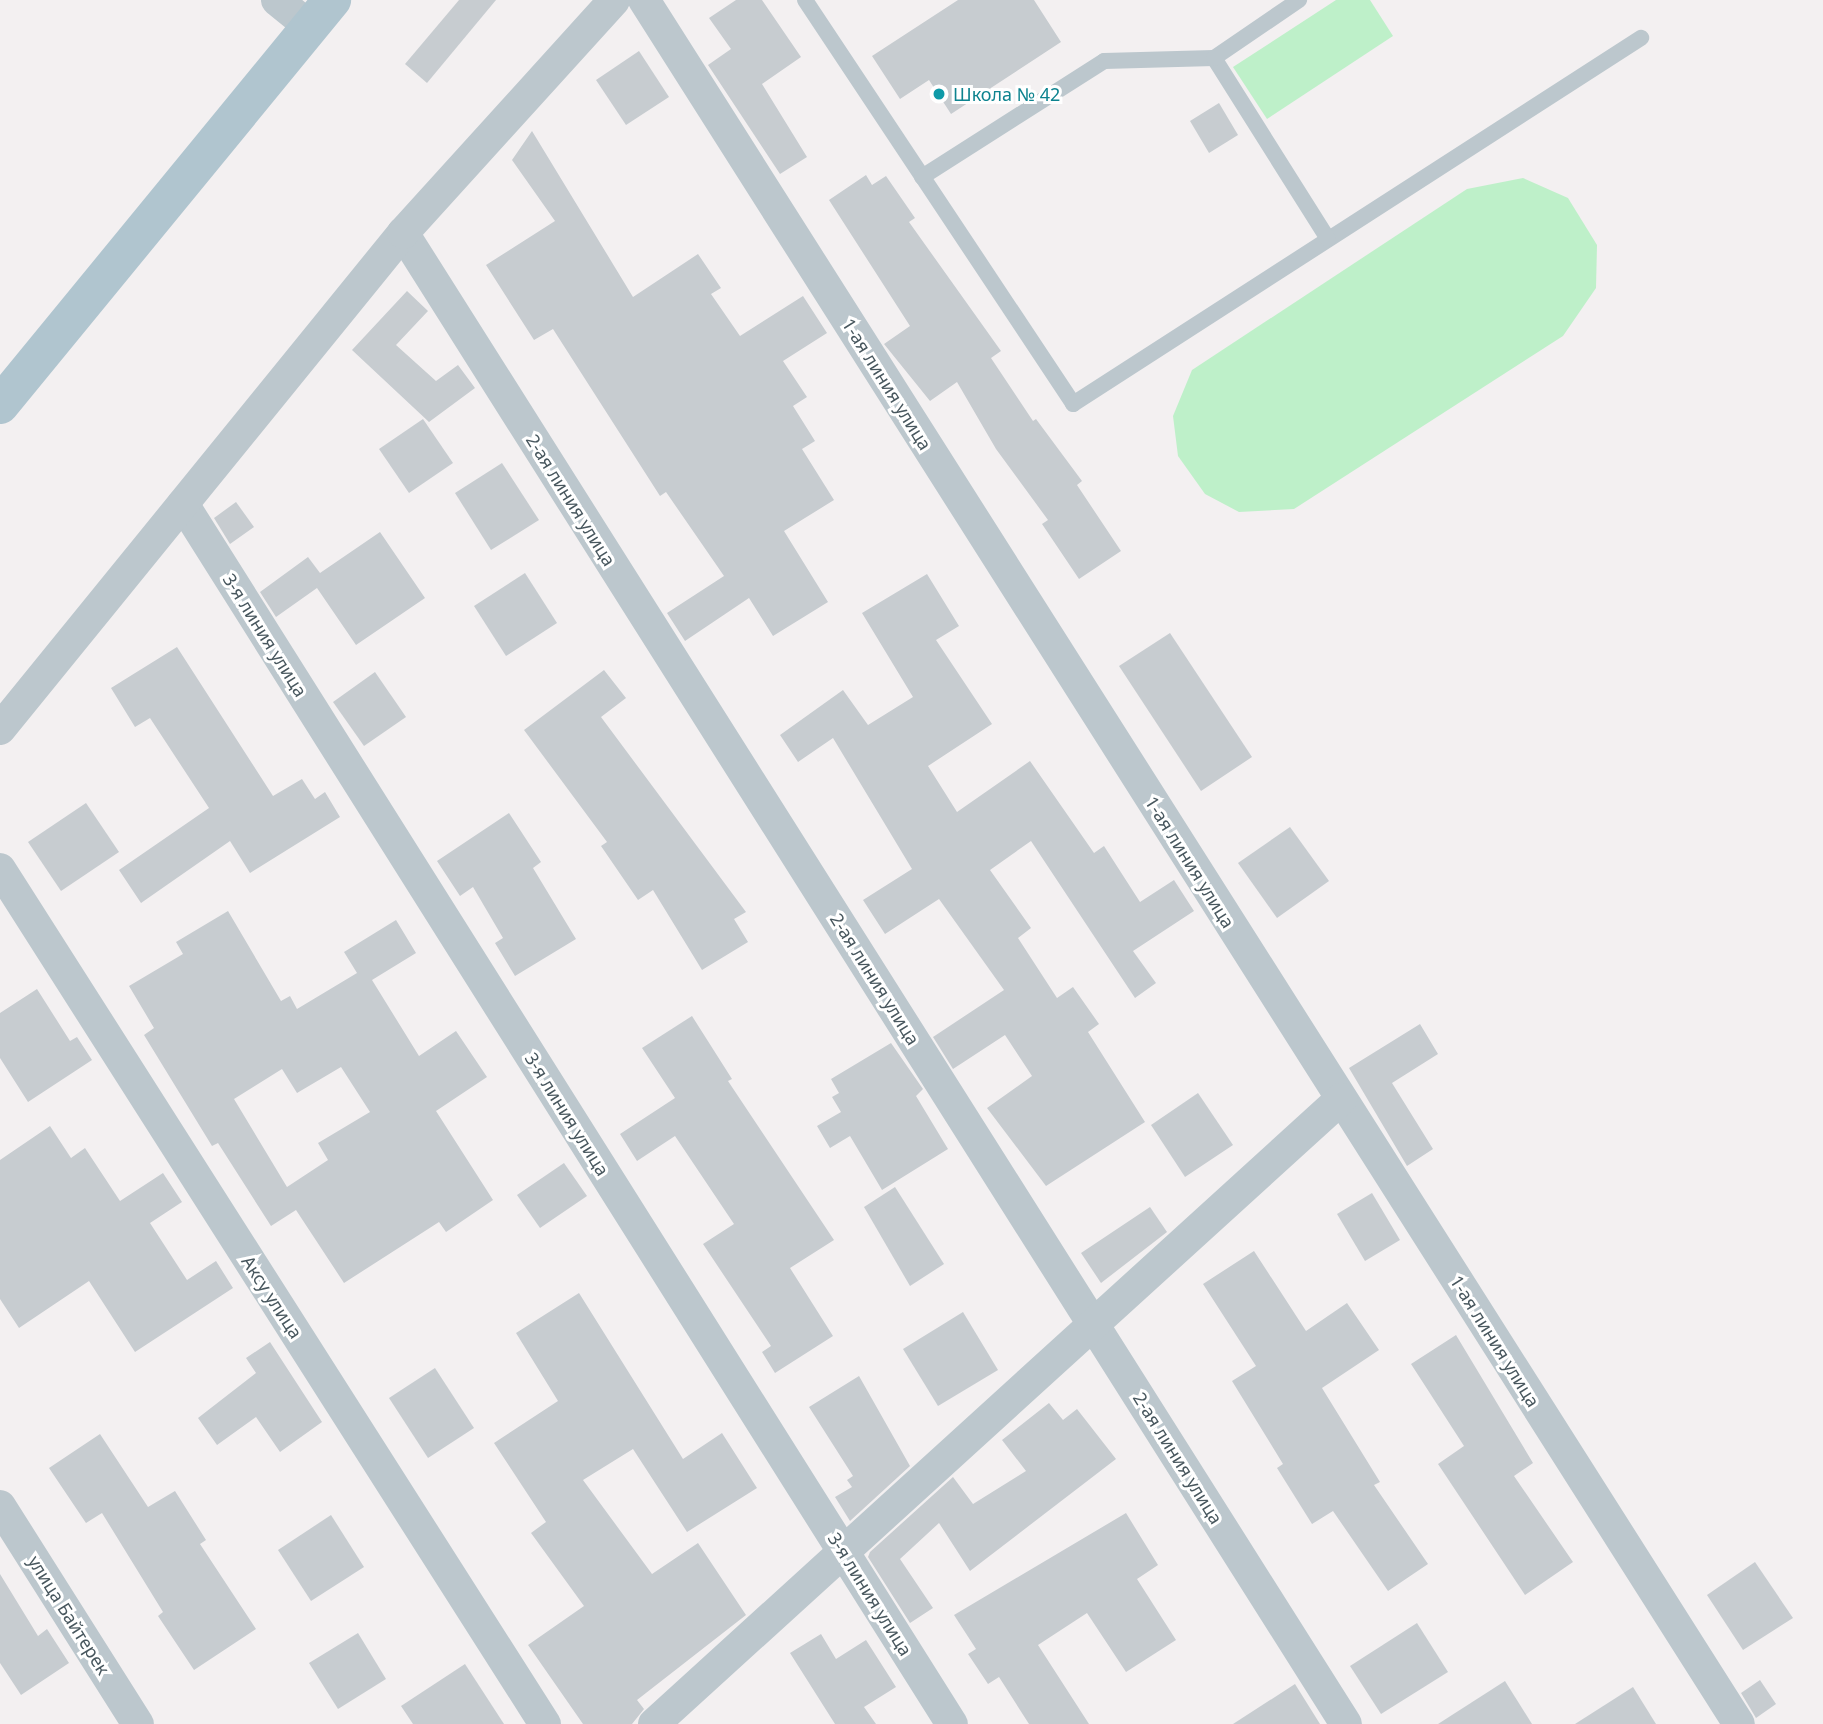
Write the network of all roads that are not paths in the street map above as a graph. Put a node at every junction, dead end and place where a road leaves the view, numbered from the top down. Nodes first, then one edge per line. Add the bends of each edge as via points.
1 (277, 0) edge
2 (614, 0) edge
3 (643, 0) edge
4 (805, 0) edge
5 (1299, 0) edge
6 (321, 13) edge
7 (1641, 38) dead end
8 (1214, 58) junction
9 (922, 177) junction
10 (403, 233) junction
11 (1328, 239) junction
12 (4, 392) edge
13 (183, 504) junction
14 (0, 729) edge
15 (0, 869) edge
16 (1340, 1099) junction
17 (1093, 1324) junction
18 (0, 1506) edge
19 (843, 1552) junction
20 (138, 1724) edge
21 (545, 1724) edge
22 (654, 1724) edge
23 (952, 1724) edge
24 (1346, 1724) edge
25 (1739, 1724) edge

1 - 6 street
2 - 10 street
3 - 16 street, 1-ая линия улица
4 - 9 lane
5 - 8 lane
6 - 12 main road
7 - 11 lane
8 - 9 lane via 1104,61
8 - 11 lane
9 - 11 lane via 1073,404
10 - 13 street
10 - 17 street, 2-ая линия улица
13 - 14 street
13 - 19 street, 3-я линия улица
15 - 21 street, Аксу улица
16 - 17 street
16 - 25 street, 1-ая линия улица
17 - 19 street
17 - 24 street, 2-ая линия улица
18 - 20 street, улица Байтерек
19 - 22 street
19 - 23 street, 3-я линия улица

